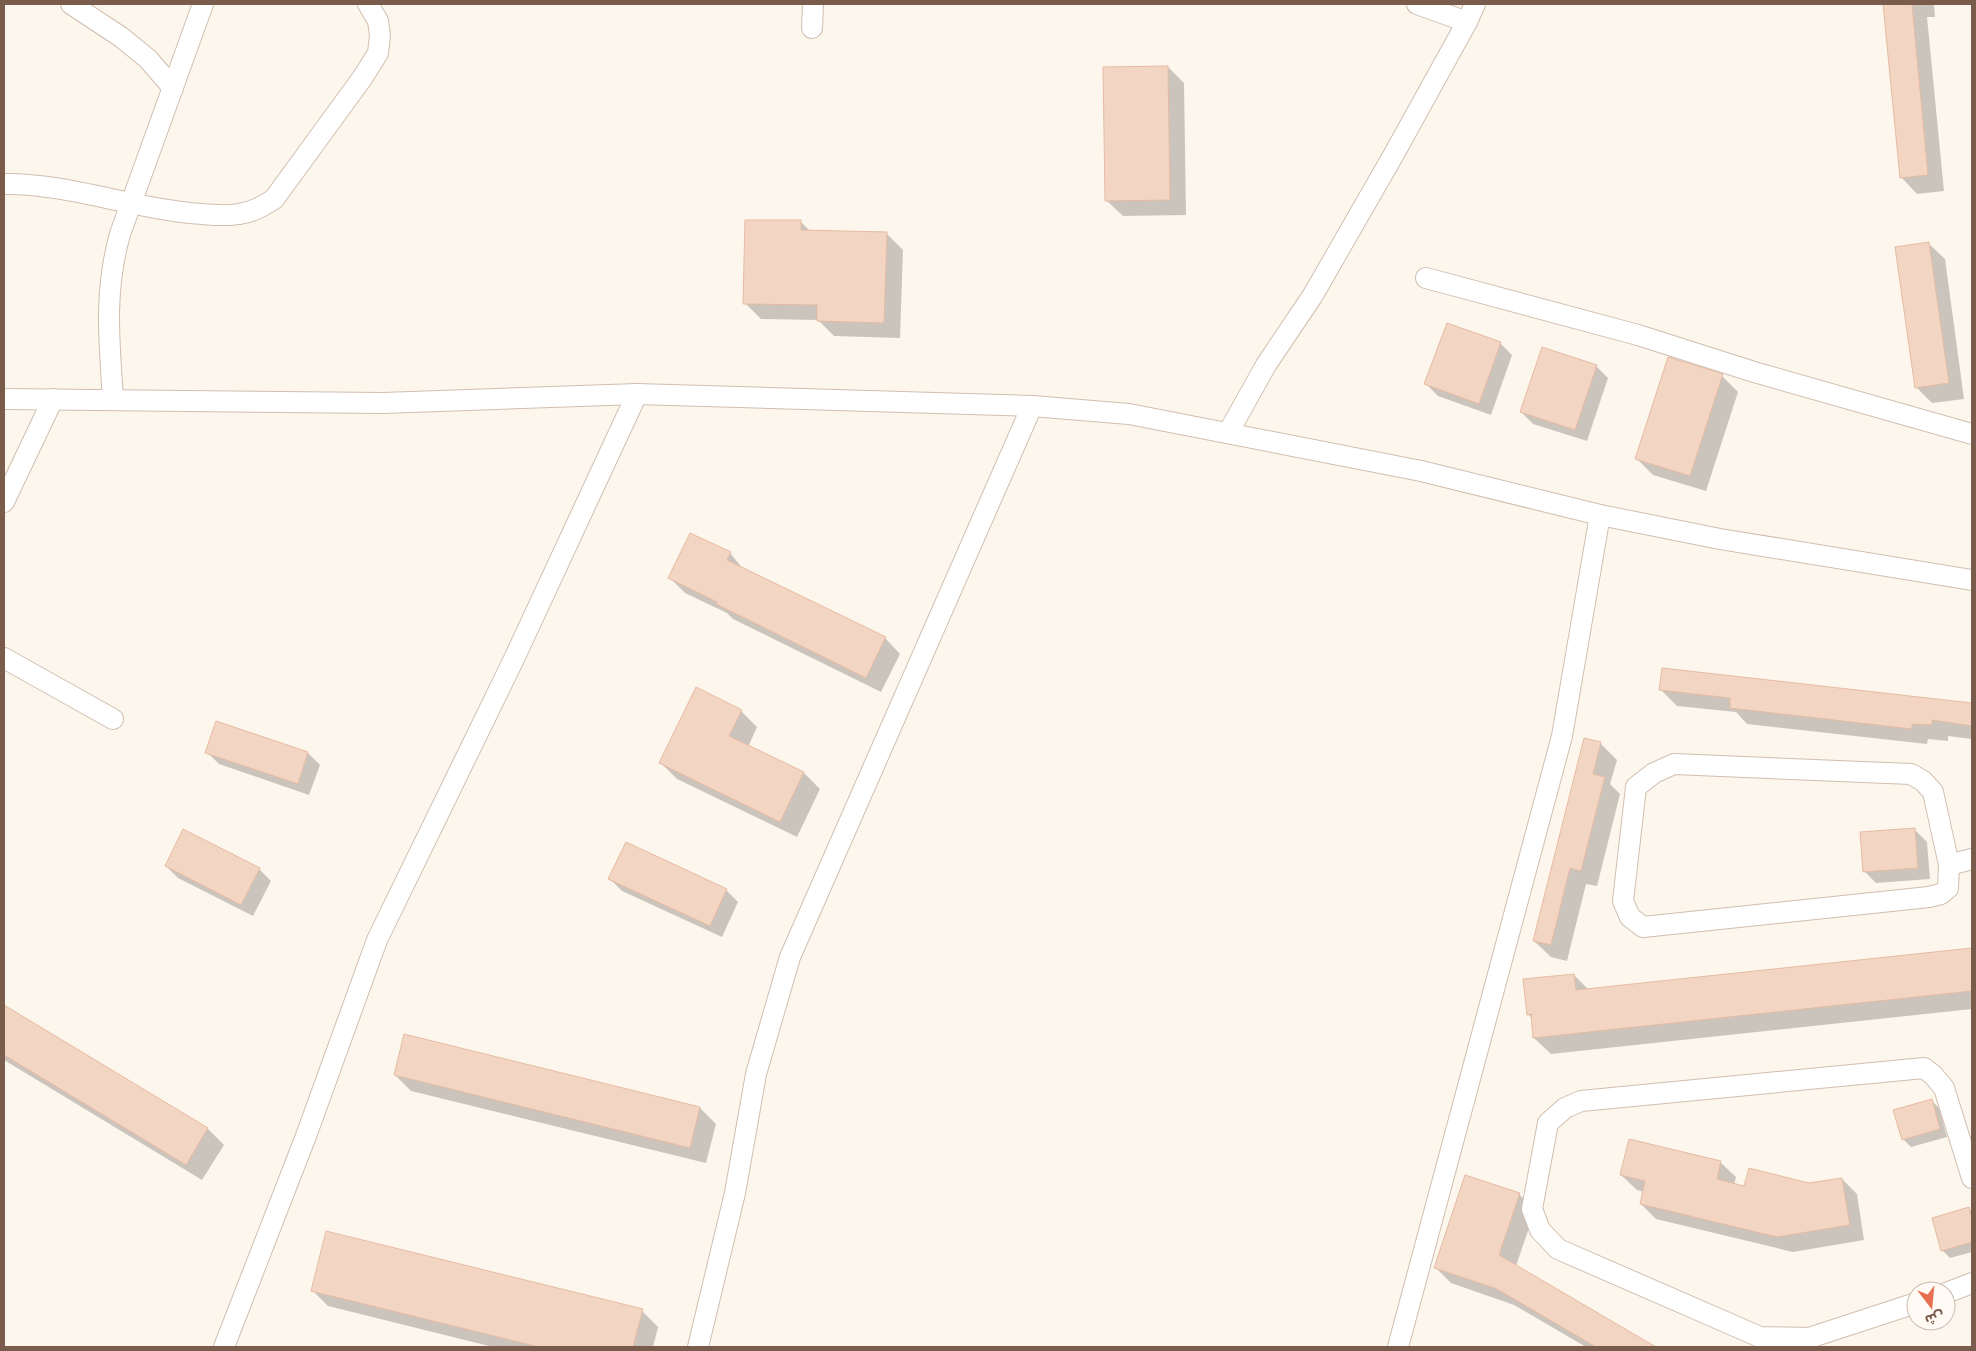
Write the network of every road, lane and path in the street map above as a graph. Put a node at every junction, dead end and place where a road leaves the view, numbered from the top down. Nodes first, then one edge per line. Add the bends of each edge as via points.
1 (71, 4) edge
2 (203, 4) edge
3 (368, 4) edge
4 (813, 4) edge
5 (1417, 4) edge
6 (1471, 13) edge
7 (812, 28) dead end
8 (173, 88) junction
9 (4, 184) edge
10 (131, 204) junction
11 (1426, 278) dead end
12 (637, 394) junction
13 (4, 398) edge
14 (112, 398) junction
15 (53, 399) junction
16 (1032, 406) junction
17 (1228, 433) junction
18 (1972, 434) edge
19 (4, 502) edge
20 (1600, 515) junction
21 (1972, 580) edge
22 (4, 658) edge
23 (113, 719) dead end
24 (1972, 859) edge
25 (1949, 865) junction
26 (1972, 1178) edge
27 (1972, 1284) edge
28 (1956, 1290) edge
29 (1906, 1306) edge
30 (224, 1347) edge
31 (698, 1347) edge
32 (1398, 1347) edge

1 - 8 street via 128,42
2 - 8 street
3 - 10 street via 378,21 378,53 274,199 257,210 222,216
4 - 7 street
5 - 6 street
6 - 17 street via 1313,295 1266,365
8 - 10 street
9 - 10 street via 55,189
10 - 14 street via 112,261 109,289
11 - 18 street via 1638,335 1754,372
12 - 14 street via 383,403
12 - 16 street
12 - 30 street via 377,940 306,1136
13 - 15 street
14 - 15 street
15 - 19 street
16 - 17 street via 1129,414
16 - 31 street via 790,957 756,1074 735,1194
17 - 20 street via 1421,471
20 - 21 street via 1720,539
20 - 32 street via 1562,736
22 - 23 street
24 - 25 street
25 - 25 street via 1948,888 1929,897 1643,927 1630,917 1623,900 1636,787 1654,773 1674,764 1911,774 1933,792
26 - 29 street via 1944,1088 1924,1068 1581,1101 1565,1108 1548,1123 1532,1209 1540,1230 1558,1249 1760,1337 1809,1338
27 - 28 street

